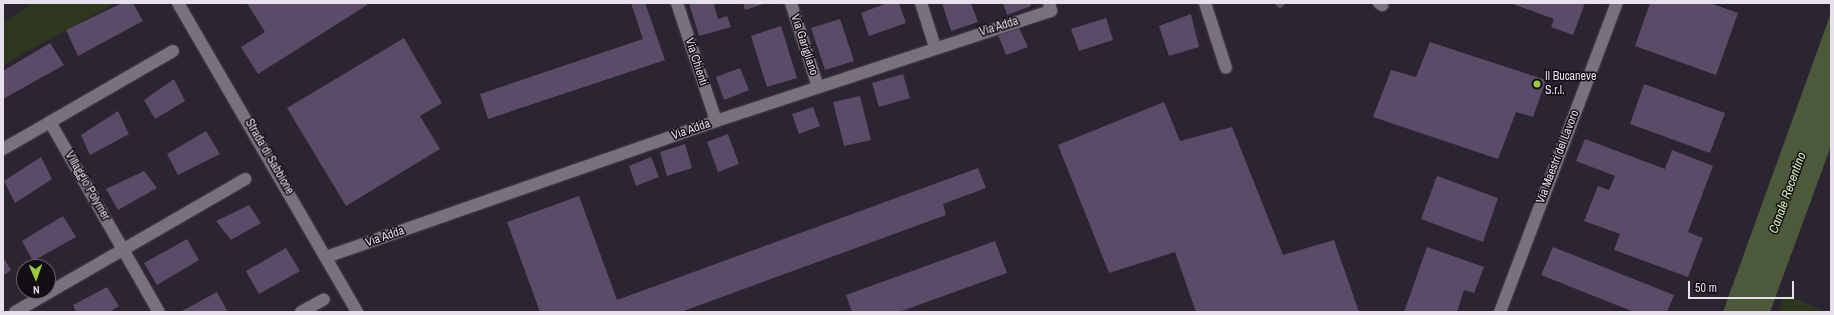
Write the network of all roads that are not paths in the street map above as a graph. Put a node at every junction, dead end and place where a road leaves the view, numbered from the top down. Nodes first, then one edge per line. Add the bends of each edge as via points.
1 (178, 3) edge
2 (677, 3) edge
3 (791, 3) edge
4 (920, 3) edge
5 (1049, 3) edge
6 (1205, 3) edge
7 (1617, 3) edge
8 (935, 47) junction
9 (173, 52) dead end
10 (1226, 68) dead end
11 (818, 87) junction
12 (716, 121) junction
13 (50, 122) junction
14 (3, 150) edge
15 (245, 179) dead end
16 (123, 249) junction
17 (326, 257) junction
18 (324, 299) dead end
19 (16, 312) edge
20 (159, 312) edge
21 (301, 312) edge
22 (357, 312) edge
23 (1500, 312) edge

1 - 17 street, Strada di Sabbione
2 - 12 street, Via Chienti
3 - 11 street, Via Garigliano
4 - 8 street
5 - 8 street, Via Adda via 1051,11
6 - 10 street
7 - 23 street, Via Maestri del Lavoro
8 - 11 street, Via Adda
9 - 13 street
11 - 12 street, Via Adda
12 - 17 street, Via Adda
13 - 14 street
13 - 16 street, Villaggio Polymer
15 - 16 street
16 - 19 street
16 - 20 street, Villaggio Polymer
17 - 22 street, Strada di Sabbione
18 - 21 street

